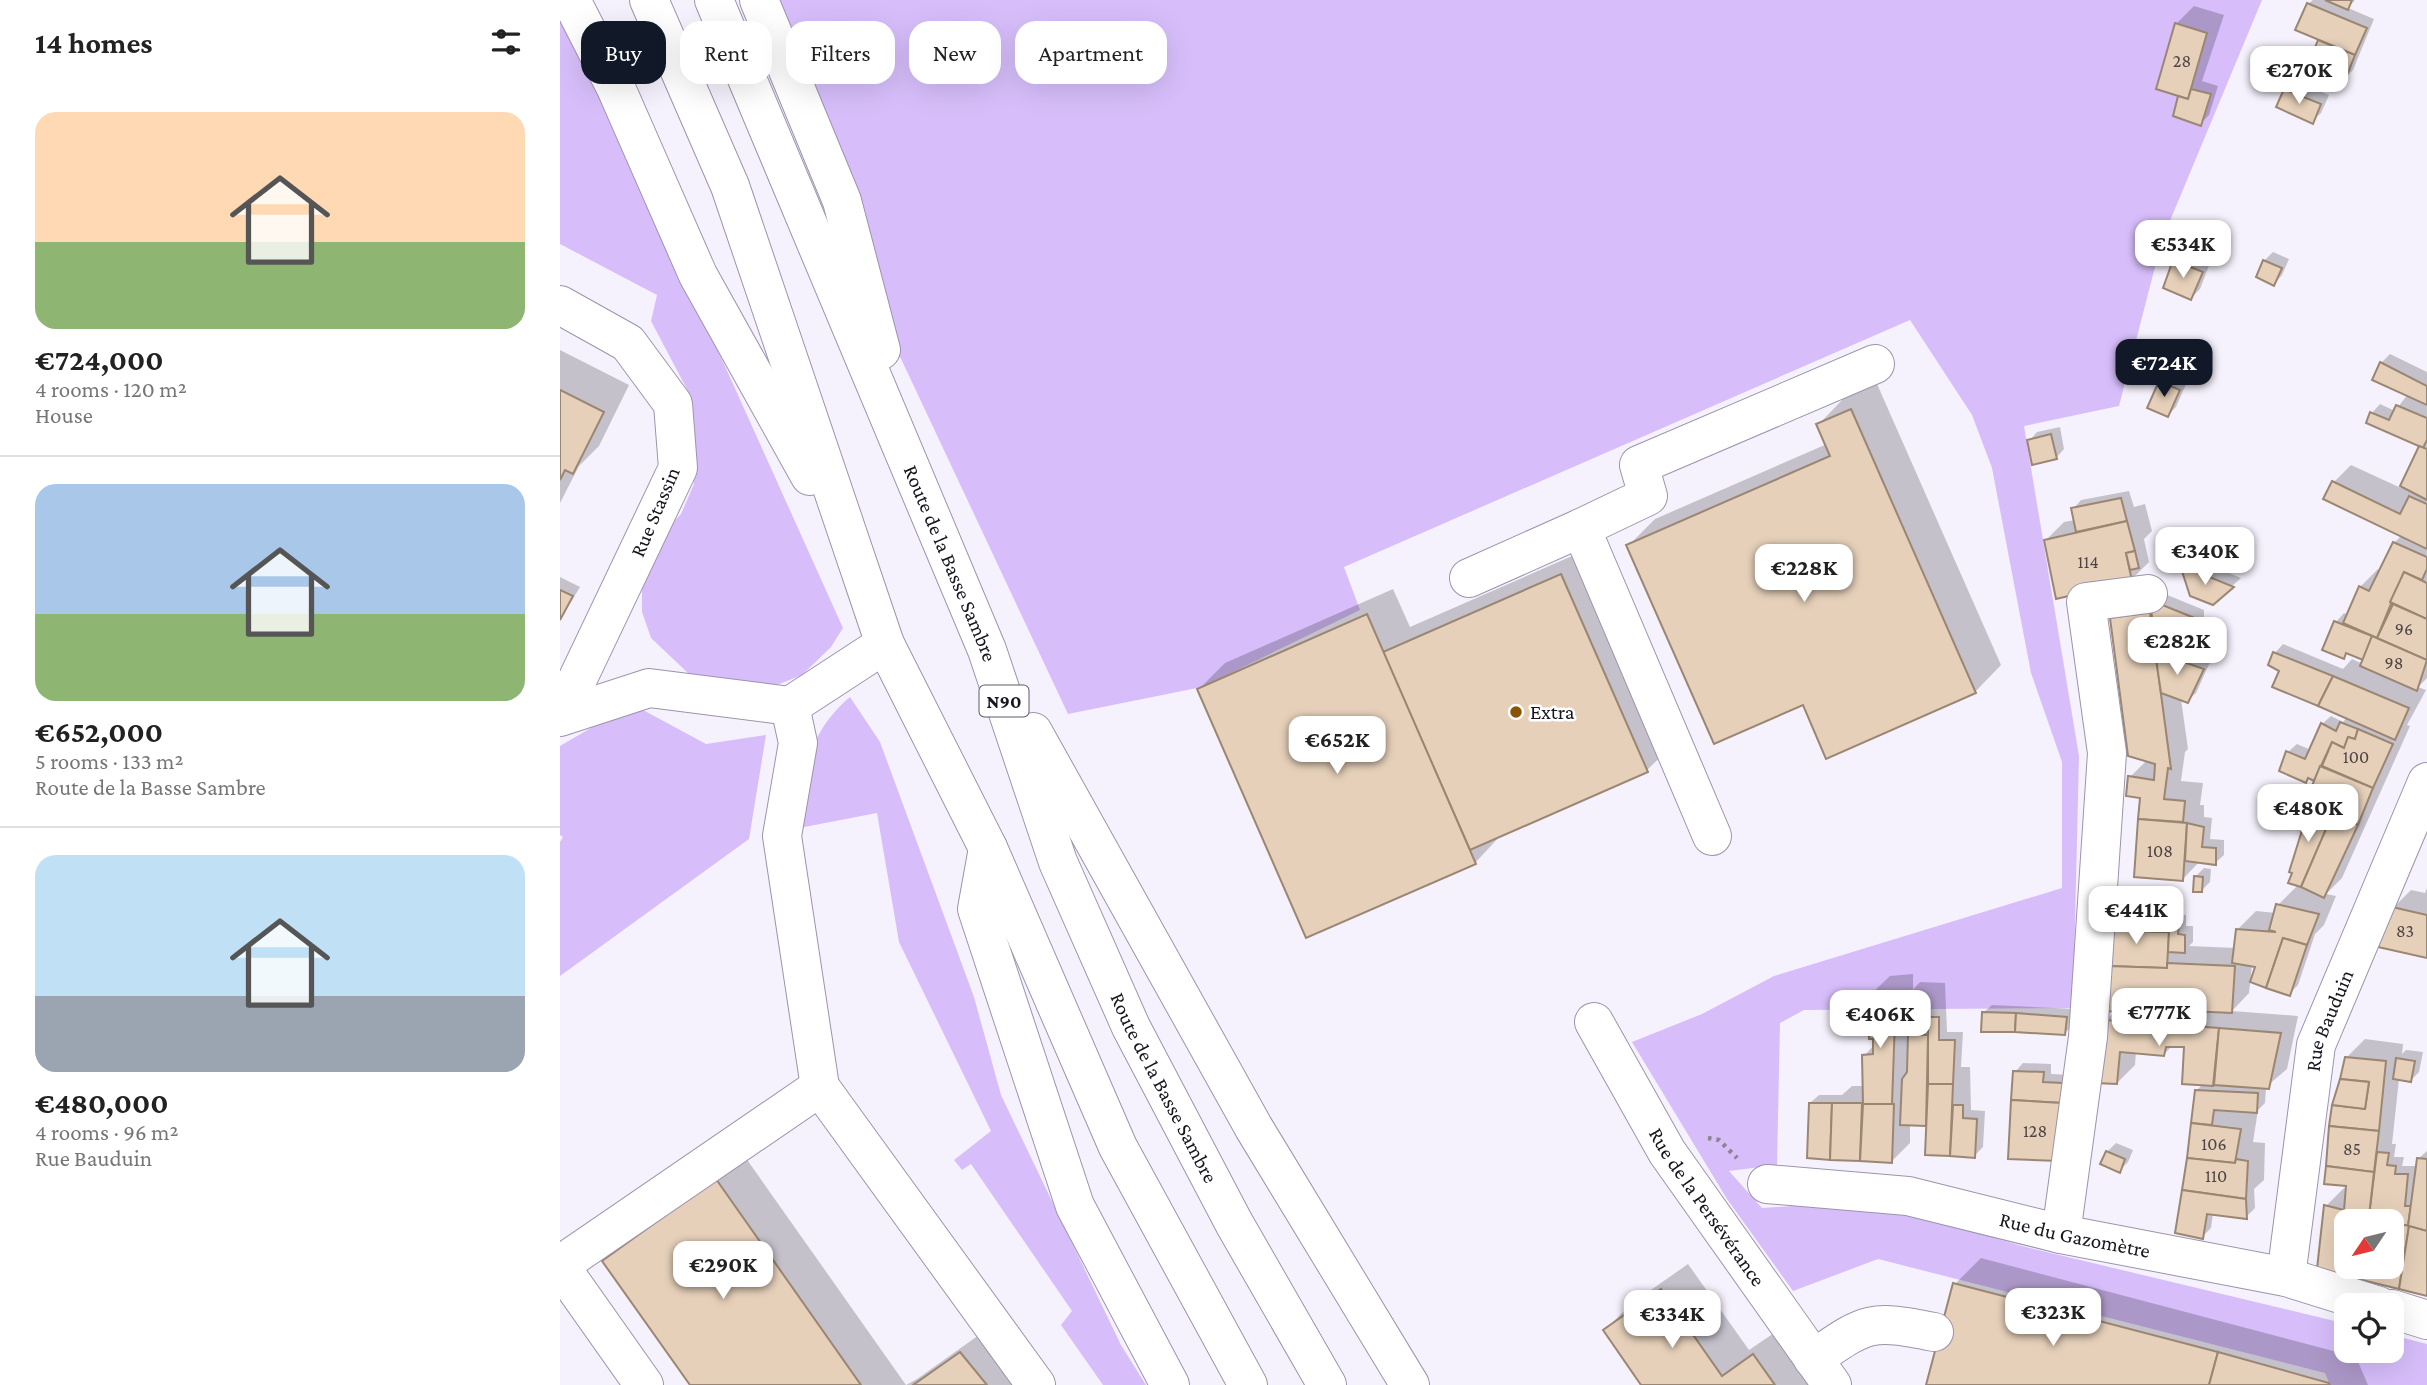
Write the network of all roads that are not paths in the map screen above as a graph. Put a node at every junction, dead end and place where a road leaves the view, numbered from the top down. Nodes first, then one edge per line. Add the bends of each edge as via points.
1 (571, 0) edge
2 (649, 0) edge
3 (714, 0) edge
4 (759, 0) edge
5 (560, 305) edge
6 (1875, 364) dead end
7 (917, 488) junction
8 (1581, 528) junction
9 (860, 566) junction
10 (1469, 578) dead end
11 (2148, 594) dead end
12 (885, 644) junction
13 (987, 650) junction
14 (790, 706) junction
15 (560, 716) edge
16 (2427, 782) edge
17 (1712, 836) dead end
18 (988, 848) junction
19 (1594, 1022) dead end
20 (820, 1087) junction
21 (1767, 1184) dead end
22 (2061, 1234) junction
23 (560, 1266) edge
24 (2286, 1277) junction
25 (2337, 1293) edge
26 (2404, 1313) edge
27 (2427, 1320) edge
28 (1934, 1332) dead end
29 (1823, 1372) edge
30 (644, 1385) edge
31 (1036, 1385) edge
32 (1170, 1385) edge
33 (1248, 1385) edge
34 (1327, 1385) edge
35 (1410, 1385) edge

1 - 9 main road via 616,88 698,275
2 - 9 main road via 730,186
3 - 7 main road, Route de la Basse Sambre / N90
4 - 7 main road via 842,201
5 - 15 main road, Rue Stassin via 628,343 673,404 678,468
6 - 8 main road via 1639,465 1648,496
7 - 13 main road, Route de la Basse Sambre / N90
8 - 10 main road
8 - 17 main road
9 - 12 main road
11 - 22 main road via 2086,602 2107,753 2088,1037
12 - 14 main road
12 - 18 main road
13 - 34 main road, Route de la Basse Sambre / N90 via 1058,862 1131,1027 1234,1223
13 - 35 main road via 1254,1128
14 - 15 main road via 649,688
14 - 20 main road via 798,743 782,836
16 - 24 main road, Rue Bauduin via 2316,1045
18 - 32 main road via 977,909 1075,1206
18 - 33 main road via 1118,1147
19 - 29 main road, Rue de la Persévérance via 1667,1152
20 - 23 main road
20 - 31 main road
21 - 22 main road, Rue du Gazomètre via 1908,1196
22 - 24 main road, Rue du Gazomètre
23 - 30 main road
24 - 25 main road, Rue du Gazomètre
26 - 27 main road
28 - 29 main road via 1888,1323 1858,1329

